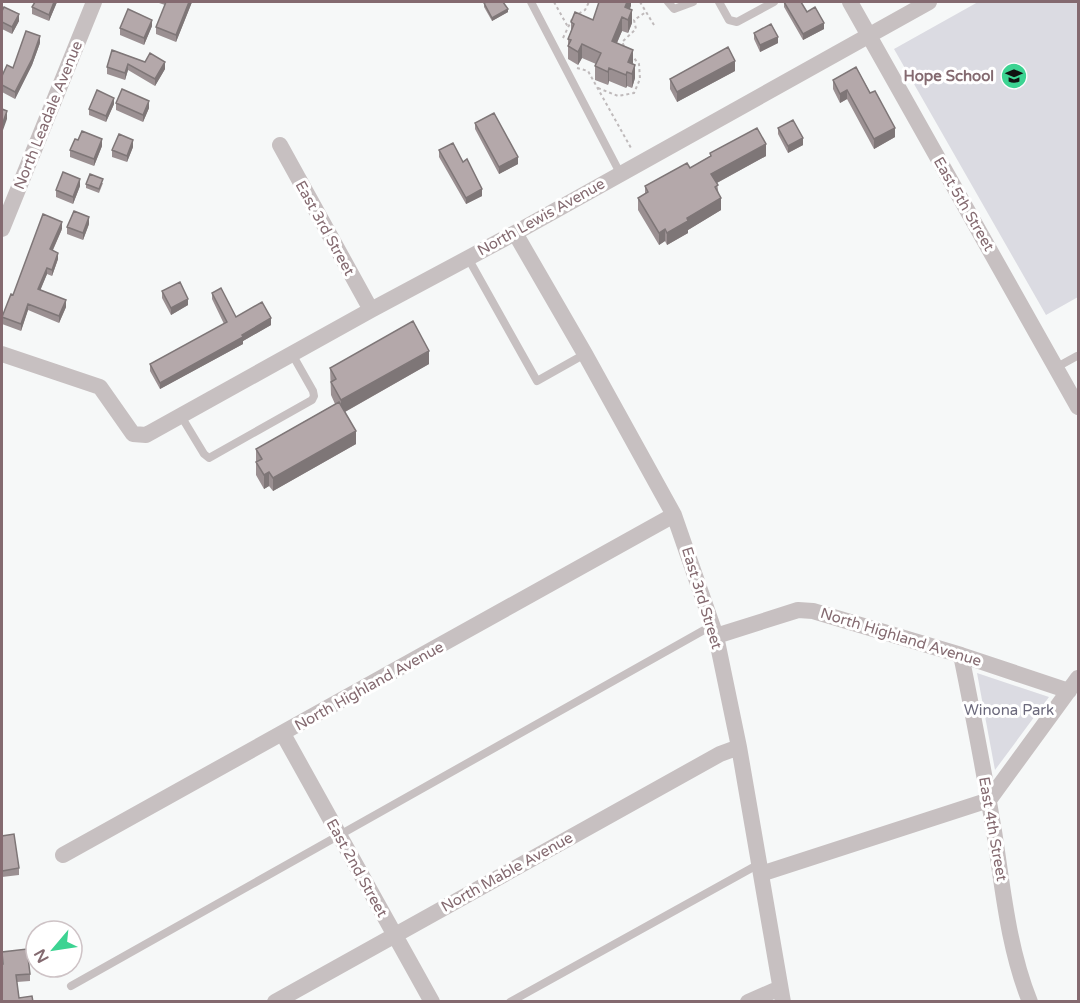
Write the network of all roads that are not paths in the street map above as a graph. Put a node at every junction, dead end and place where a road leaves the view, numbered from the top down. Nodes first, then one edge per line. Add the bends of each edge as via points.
1 (94, 2) edge
2 (531, 2) edge
3 (668, 2) edge
4 (693, 2) edge
5 (719, 2) edge
6 (774, 2) edge
7 (850, 2) edge
8 (929, 2) edge
9 (868, 36) junction
10 (280, 145) dead end
11 (620, 173) junction
12 (2, 229) edge
13 (515, 233) junction
14 (468, 258) junction
15 (371, 310) junction
16 (2, 354) edge
17 (292, 354) junction
18 (585, 354) junction
19 (1077, 356) dead end
20 (1057, 367) junction
21 (1078, 406) edge
22 (181, 416) junction
23 (674, 515) junction
24 (714, 630) junction
25 (962, 655) junction
26 (1074, 685) edge
27 (283, 734) junction
28 (740, 747) junction
29 (989, 800) junction
30 (339, 835) junction
31 (63, 855) dead end
32 (761, 869) junction
33 (395, 934) junction
34 (72, 986) dead end
35 (782, 995) edge
36 (275, 1002) edge
37 (432, 1002) edge
38 (510, 1002) edge
39 (748, 1002) edge
40 (1030, 1002) edge

1 - 12 street, North Leadale Avenue
2 - 11 lane
3 - 4 lane via 674,9
5 - 6 lane via 729,20 737,22
7 - 9 street, East 5th Street
8 - 9 street, North Lewis Avenue
9 - 11 street, North Lewis Avenue
9 - 20 street, East 5th Street
10 - 15 street, East 3rd Street
11 - 13 street, North Lewis Avenue
13 - 14 street, North Lewis Avenue
13 - 18 street, East 3rd Street
14 - 15 street, North Lewis Avenue
14 - 18 lane via 537,381
15 - 17 street, North Lewis Avenue
16 - 22 street, North Lewis Avenue via 100,387 133,434 153,432
17 - 22 street, North Lewis Avenue
17 - 22 lane via 313,390 312,400 209,458
18 - 23 street, East 3rd Street
19 - 20 lane
20 - 21 street, East 5th Street
23 - 24 street, East 3rd Street
23 - 27 street, North Highland Avenue
24 - 25 street, North Highland Avenue via 798,610 813,611
24 - 28 street, East 3rd Street
24 - 30 lane
25 - 26 street, North Highland Avenue
25 - 29 street, East 4th Street
26 - 29 street
27 - 30 street, East 2nd Street
27 - 31 street, North Highland Avenue
28 - 32 street, East 3rd Street
28 - 33 street, North Mable Avenue via 720,754
29 - 32 street
29 - 40 street, East 4th Street via 1011,937
30 - 33 street, East 2nd Street
30 - 34 lane
32 - 35 street, East 3rd Street
32 - 38 lane
33 - 36 street, North Mable Avenue
33 - 37 street, East 2nd Street
35 - 39 street

